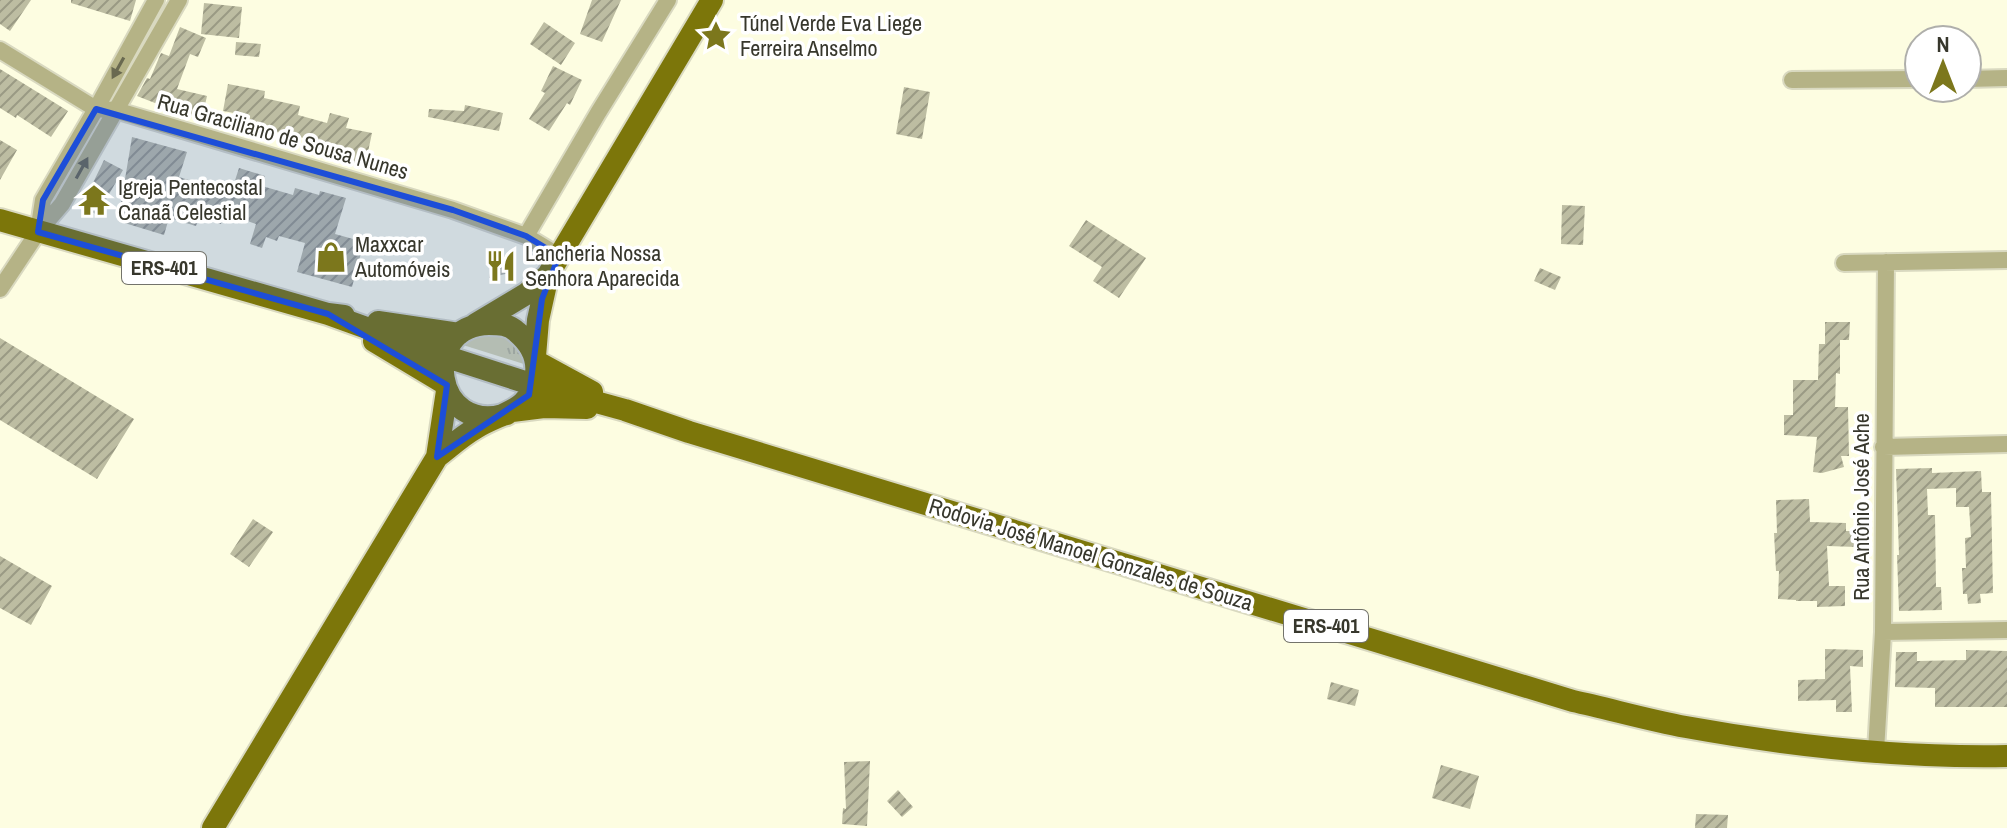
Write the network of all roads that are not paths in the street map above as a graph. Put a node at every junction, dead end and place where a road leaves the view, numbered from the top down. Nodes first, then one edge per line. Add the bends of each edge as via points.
1 (156, 0) edge
2 (179, 0) edge
3 (668, 0) edge
4 (712, 0) edge
5 (0, 50) edge
6 (2007, 78) edge
7 (1903, 79) edge
8 (1983, 79) edge
9 (1792, 80) dead end
10 (96, 109) junction
11 (115, 110) junction
12 (0, 220) edge
13 (38, 232) junction
14 (526, 236) junction
15 (2007, 260) edge
16 (1886, 262) junction
17 (1844, 263) dead end
18 (554, 266) junction
19 (0, 289) edge
20 (328, 314) junction
21 (465, 330) junction
22 (444, 356) junction
23 (536, 359) junction
24 (534, 385) junction
25 (445, 387) junction
26 (625, 410) junction
27 (510, 413) junction
28 (2007, 444) edge
29 (1883, 447) junction
30 (437, 457) junction
31 (2007, 630) edge
32 (1883, 632) junction
33 (1876, 751) junction
34 (2007, 756) edge
35 (213, 828) edge

1 -> 10 street
2 - 11 street
3 - 14 street
4 - 18 main road
5 - 10 street, Rua Graciliano de Sousa Nunes
6 - 8 street
7 - 9 street
10 - 11 street, Rua Graciliano de Sousa Nunes
10 - 13 street via 43,200
13 -> 11 street via 62,204
11 - 14 street, Rua Graciliano de Sousa Nunes
12 - 13 main road, ERS-401
13 - 19 street
13 - 20 main road, ERS-401
14 - 18 street, Rua Graciliano de Sousa Nunes
15 - 16 street
16 - 17 street
16 - 29 street, Rua Antônio José Ache
18 - 21 main road via 526,294
18 - 23 main road via 538,320
20 - 21 main road
20 - 22 main road, Rodovia José Manoel Gonzales de Souza / ERS-401
20 - 25 main road
21 - 22 main road
21 - 23 main road via 506,325 528,343
22 - 24 main road, Rodovia José Manoel Gonzales de Souza / ERS-401
22 - 25 main road
23 - 24 main road
23 - 26 main road
24 - 26 main road, Rodovia José Manoel Gonzales de Souza / ERS-401
24 - 27 main road
25 - 27 main road via 457,406 472,414 489,418
25 - 30 main road
26 - 27 main road via 544,407
26 - 33 main road, Rodovia José Manoel Gonzales de Souza / ERS-401 via 1573,701 1683,727
27 - 30 main road via 475,428
28 - 29 street
29 - 32 street, Rua Antônio José Ache
30 - 35 main road
31 - 32 street
32 - 33 street, Rua Antônio José Ache
33 - 34 main road, Rodovia José Manoel Gonzales de Souza / ERS-401

